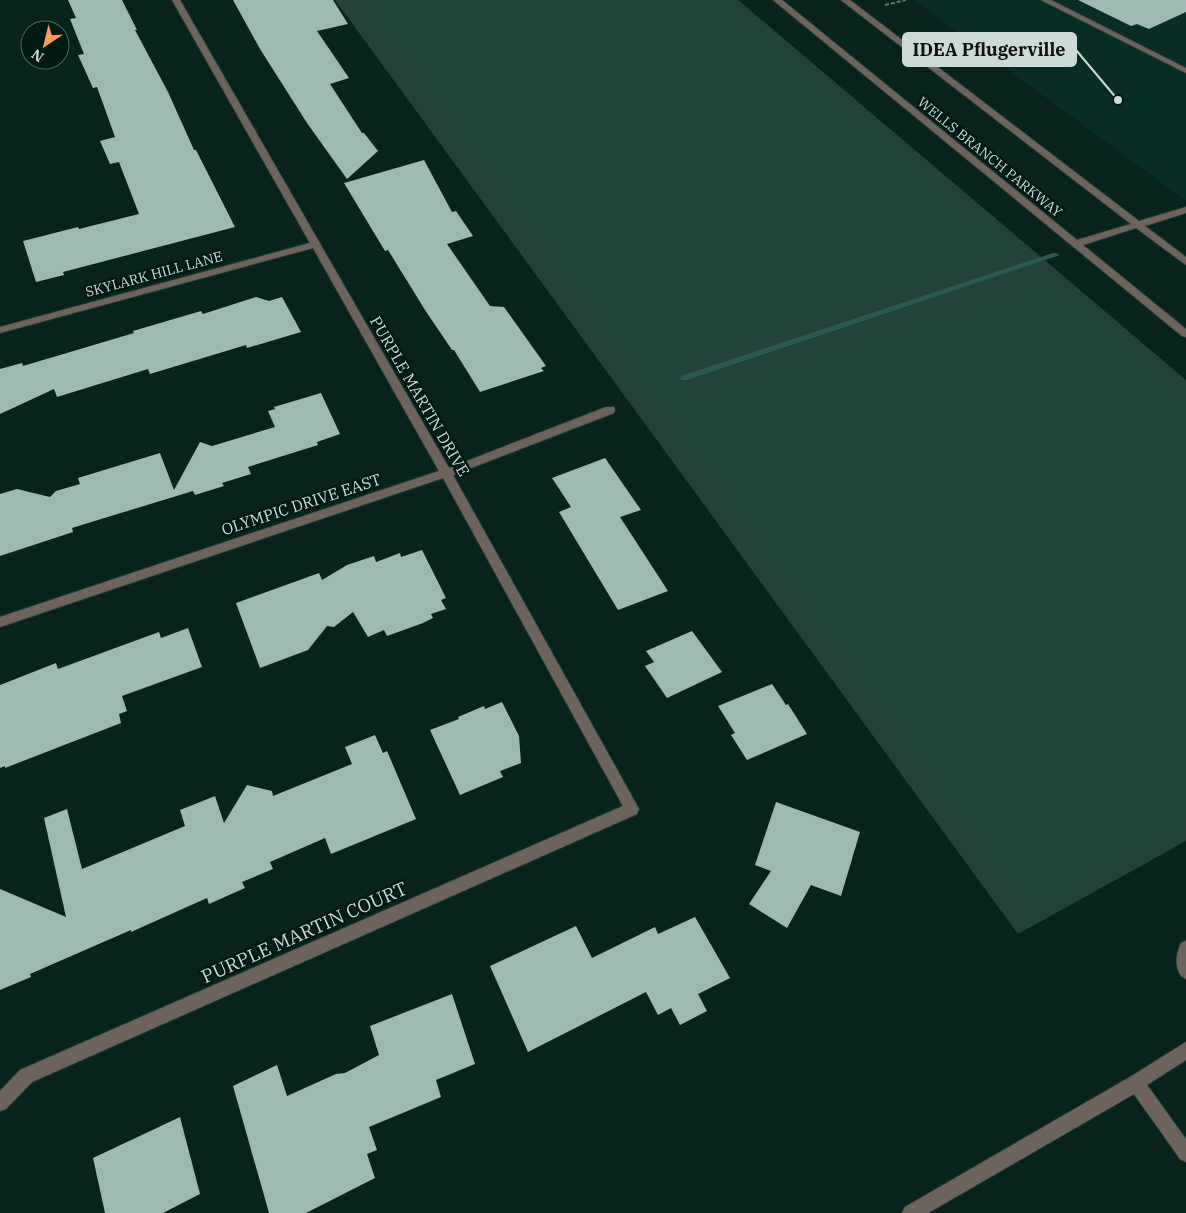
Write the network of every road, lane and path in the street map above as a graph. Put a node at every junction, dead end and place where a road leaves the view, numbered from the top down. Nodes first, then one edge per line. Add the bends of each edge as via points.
1 (176, 0) edge
2 (777, 0) edge
3 (845, 0) edge
4 (906, 0) edge
5 (1045, 0) edge
6 (877, 7) dead end
7 (1186, 71) edge
8 (1186, 210) edge
9 (1138, 225) junction
10 (316, 244) junction
11 (1076, 244) junction
12 (1186, 262) edge
13 (0, 330) edge
14 (1186, 334) edge
15 (610, 410) dead end
16 (446, 473) junction
17 (0, 622) edge
18 (632, 809) joint
19 (1186, 948) edge
20 (1186, 971) edge
21 (1186, 1050) edge
22 (1136, 1083) junction
23 (0, 1103) edge
24 (1186, 1153) edge
25 (911, 1213) edge

1 - 10 street, PURPLE MARTIN DRIVE
2 - 11 street, WELLS BRANCH PARKWAY
3 - 9 street
4 - 6 path
5 - 7 street
8 - 9 street
9 - 11 street
9 - 12 street
10 - 13 street, SKYLARK HILL LANE
10 - 16 street, PURPLE MARTIN DRIVE
11 - 14 street, WELLS BRANCH PARKWAY
15 - 16 street, OLYMPIC DRIVE EAST
16 - 17 street, OLYMPIC DRIVE EAST
16 - 18 street, PURPLE MARTIN DRIVE
18 - 23 street, PURPLE MARTIN COURT via 26,1076
19 - 20 street via 1183,966
21 - 22 street
22 - 24 street
22 - 25 street

